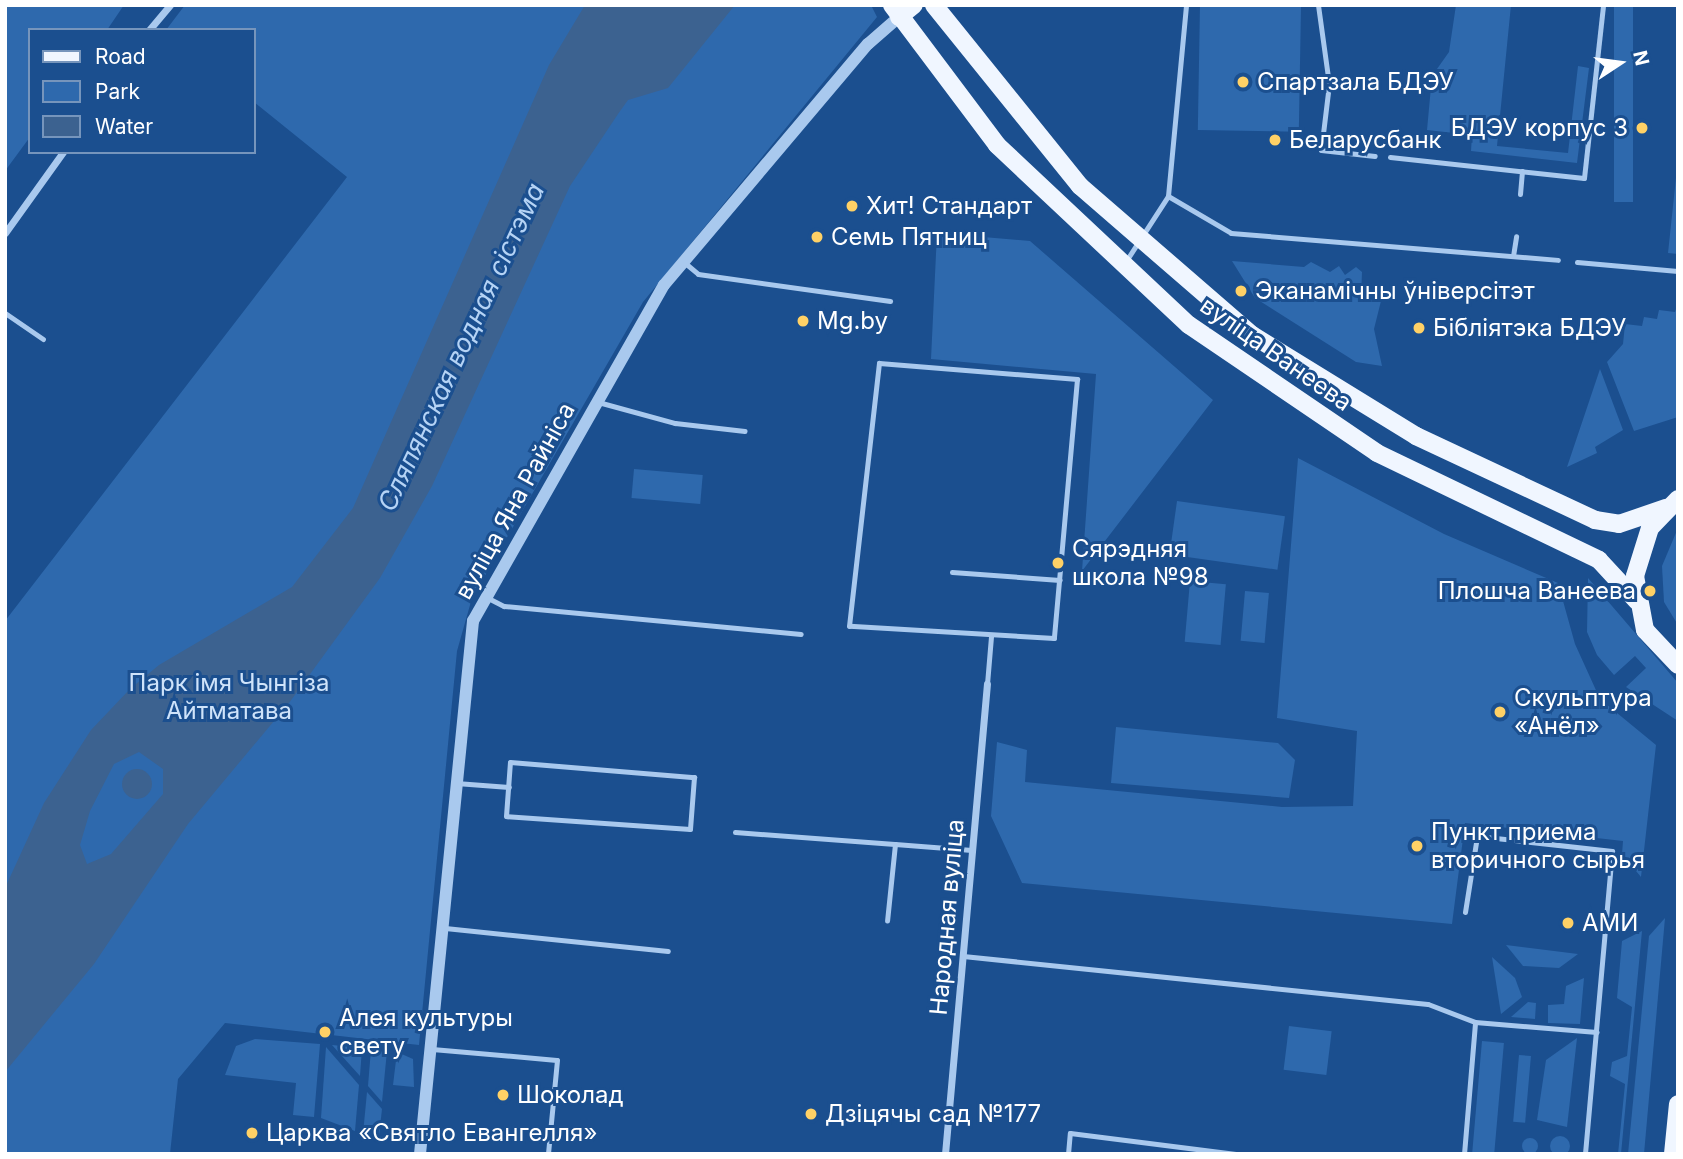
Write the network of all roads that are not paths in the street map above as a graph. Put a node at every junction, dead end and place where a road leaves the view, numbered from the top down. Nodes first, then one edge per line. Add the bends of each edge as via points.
1 (170, 5) edge
2 (914, 5) edge
3 (934, 5) edge
4 (1186, 5) edge
5 (1318, 5) edge
6 (1603, 5) edge
7 (896, 11) edge
8 (151, 28) edge
9 (62, 154) edge
10 (1375, 156) dead end
11 (1390, 157) dead end
12 (1522, 171) junction
13 (1520, 194) dead end
14 (1168, 196) junction
15 (5, 233) edge
16 (1516, 236) dead end
17 (1138, 241) junction
18 (1513, 256) junction
19 (1558, 260) dead end
20 (683, 261) junction
21 (1577, 261) dead end
22 (1122, 266) junction
23 (1678, 271) edge
24 (890, 301) dead end
25 (5, 313) edge
26 (43, 339) dead end
27 (596, 401) junction
28 (745, 431) dead end
29 (1672, 503) edge
30 (952, 572) dead end
31 (1060, 580) junction
32 (484, 596) junction
33 (1637, 601) junction
34 (800, 635) dead end
35 (991, 636) junction
36 (1678, 666) edge
37 (987, 684) joint
38 (454, 783) junction
39 (509, 787) junction
40 (735, 832) dead end
41 (895, 844) junction
42 (972, 850) junction
43 (1465, 912) dead end
44 (887, 920) dead end
45 (440, 928) junction
46 (668, 951) dead end
47 (963, 956) junction
48 (1475, 1021) junction
49 (1597, 1032) junction
50 (429, 1049) junction
51 (1678, 1104) edge
52 (420, 1154) edge
53 (548, 1154) edge
54 (945, 1154) edge
55 (1068, 1154) edge
56 (1236, 1154) edge
57 (1464, 1154) edge
58 (1585, 1154) edge
59 (1673, 1154) edge

1 - 8 street
2 - 7 main road
3 - 17 main road, вуліца Ванеева via 1044,144
4 - 14 lane
5 - 10 lane via 1329,84 1321,150
6 - 12 lane via 1584,178
7 - 20 street, вуліца Яна Райніса
7 - 22 main road, вуліца Ванеева via 997,145
9 - 15 street
11 - 12 lane
12 - 13 lane
14 - 17 lane
14 - 18 lane via 1231,233
16 - 18 lane
17 - 22 lane
17 - 29 main road, вуліца Ванеева via 1252,335 1484,471 1595,520 1619,524
18 - 19 lane
20 - 24 lane via 698,274
20 - 27 street, вуліца Яна Райніса
21 - 23 lane
22 - 33 main road, вуліца Ванеева via 1233,360 1377,453 1599,560
25 - 26 lane
27 - 28 lane via 675,423
27 - 32 street, вуліца Яна Райніса
29 - 33 main road via 1640,551
30 - 31 lane
31 - 35 lane via 1054,638
31 - 35 lane via 1077,379 879,363 849,626
32 - 34 lane via 504,606
32 - 38 street, вуліца Яна Райніса via 468,640
33 - 36 main road via 1645,630
35 - 37 lane
37 - 42 street, Народная вуліца
38 - 39 lane
38 - 45 street, вуліца Яна Райніса
39 - 39 lane via 510,762 694,777 691,830 506,816
40 - 41 lane
41 - 42 lane
41 - 44 lane
42 - 47 street, Народная вуліца
43 - 49 lane via 1476,835 1612,851
45 - 46 lane
45 - 50 street, вуліца Яна Райніса
47 - 48 lane via 1428,1004
47 - 54 street, Народная вуліца
48 - 49 lane
48 - 57 lane
49 - 58 lane
50 - 52 street, вуліца Яна Райніса
50 - 53 lane via 557,1059
51 - 59 main road
55 - 56 lane via 1070,1133

